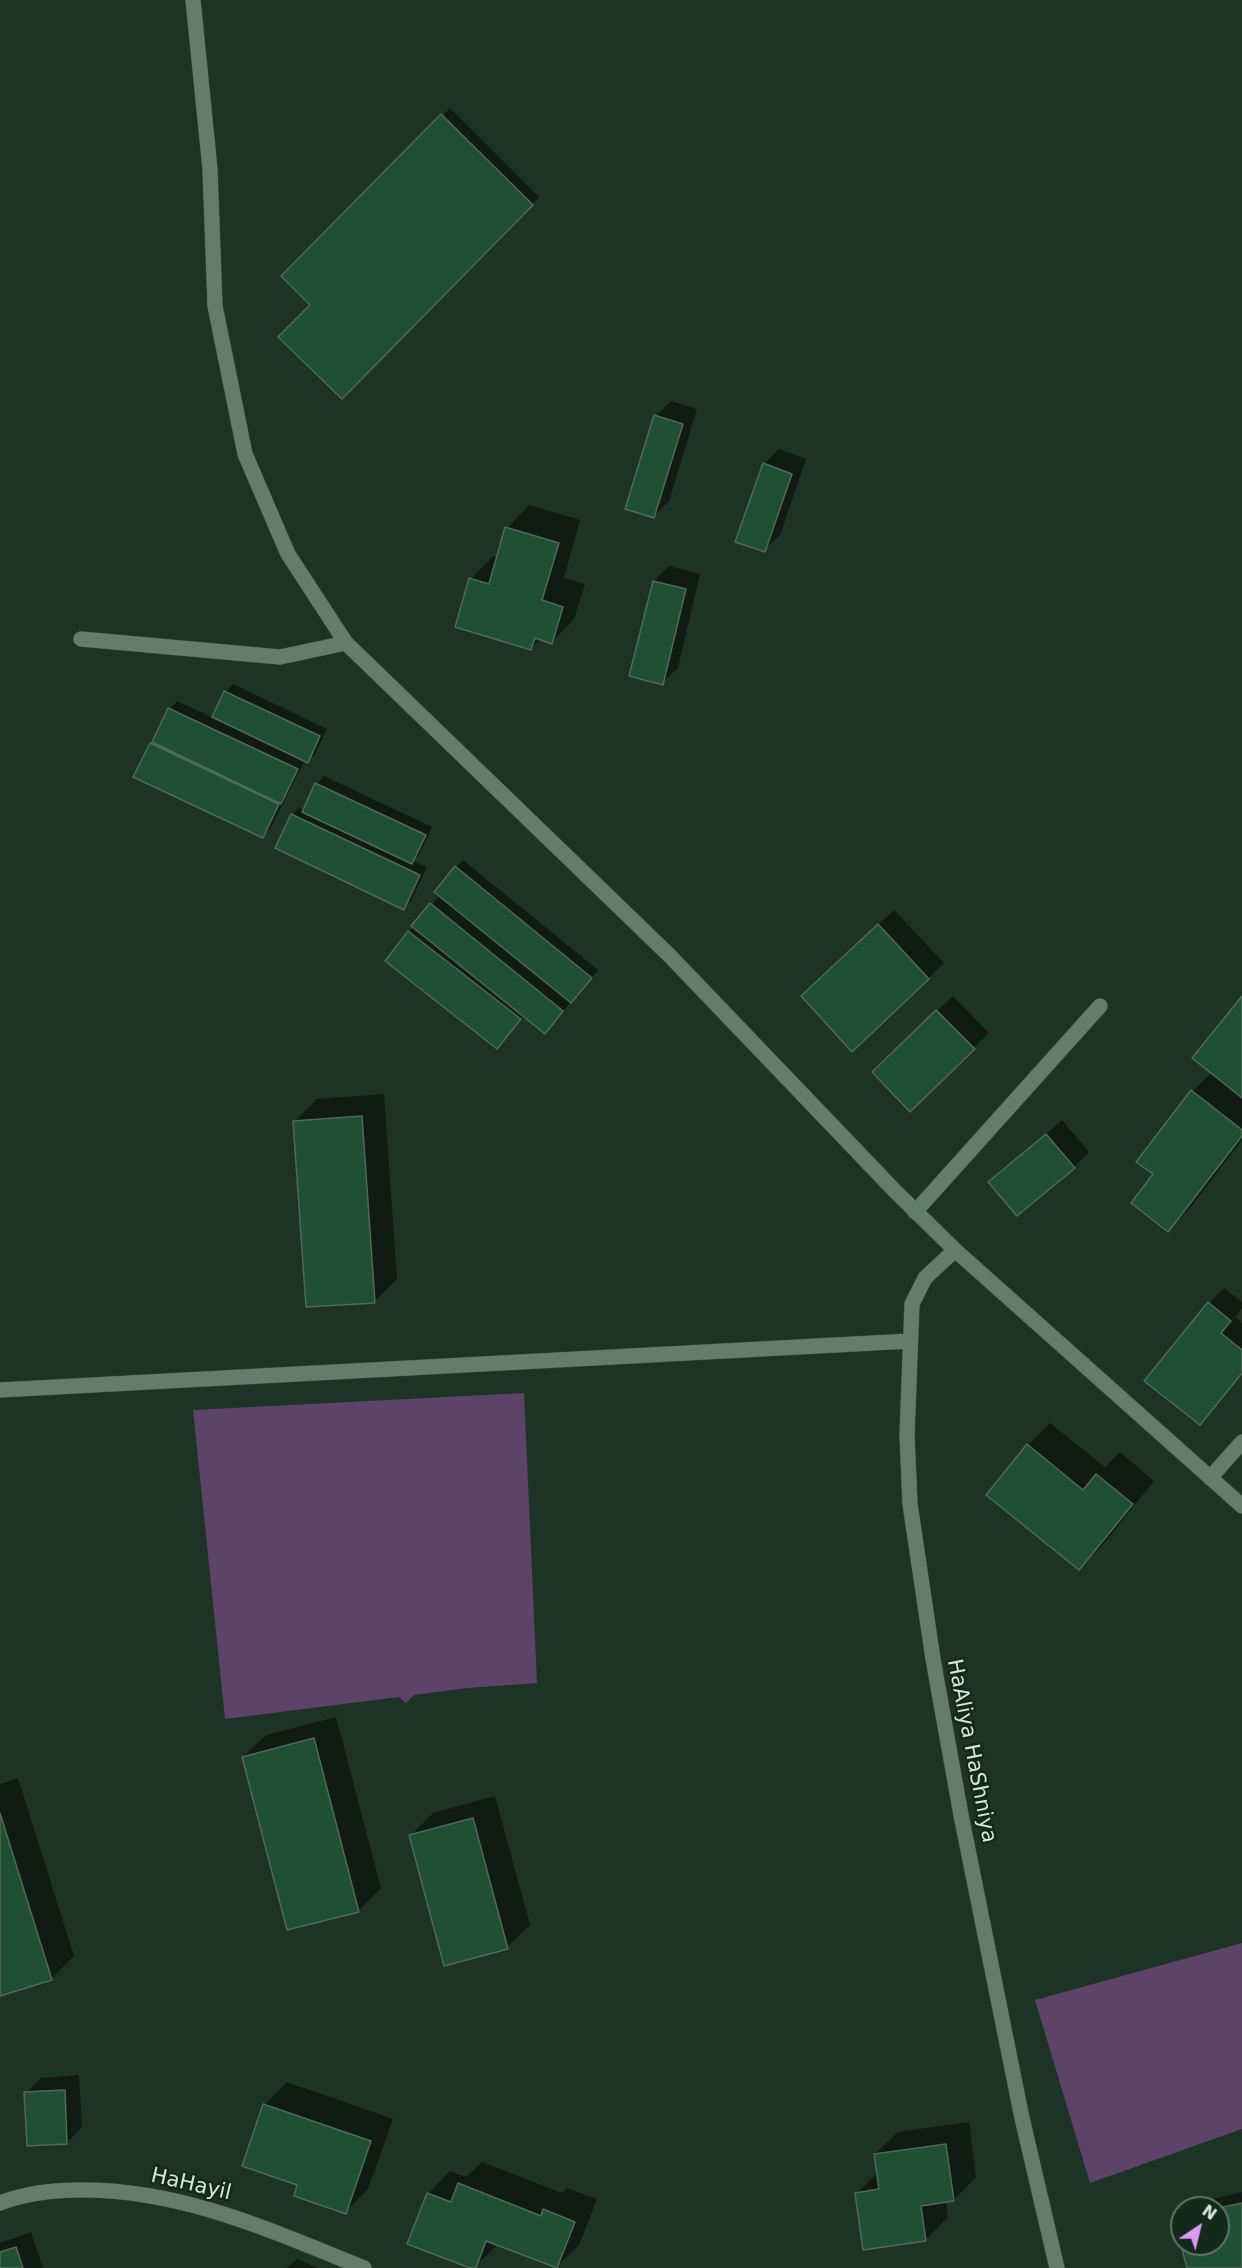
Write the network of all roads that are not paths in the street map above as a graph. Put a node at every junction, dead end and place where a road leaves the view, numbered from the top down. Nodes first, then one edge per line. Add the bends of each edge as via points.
1 (193, 0) edge
2 (81, 639) dead end
3 (346, 643) junction
4 (1100, 1006) dead end
5 (915, 1212) junction
6 (955, 1250) junction
7 (910, 1341) junction
8 (0, 1390) edge
9 (1242, 1442) edge
10 (1210, 1478) junction
11 (1242, 1506) edge
12 (0, 2203) edge
13 (364, 2268) edge
14 (1057, 2268) edge

1 - 3 street via 210,170 215,306 245,454 288,554
2 - 3 street via 280,657
3 - 5 street via 654,939
4 - 5 street
5 - 6 street
6 - 7 street, HaAliya HaShniya via 925,1278 912,1304
6 - 10 street
7 - 8 street
7 - 14 street, HaAliya HaShniya via 910,1504 933,1659 1022,2118
9 - 10 street
10 - 11 street
12 - 13 street, HaHayil via 49,2190 102,2190 171,2198 236,2217

